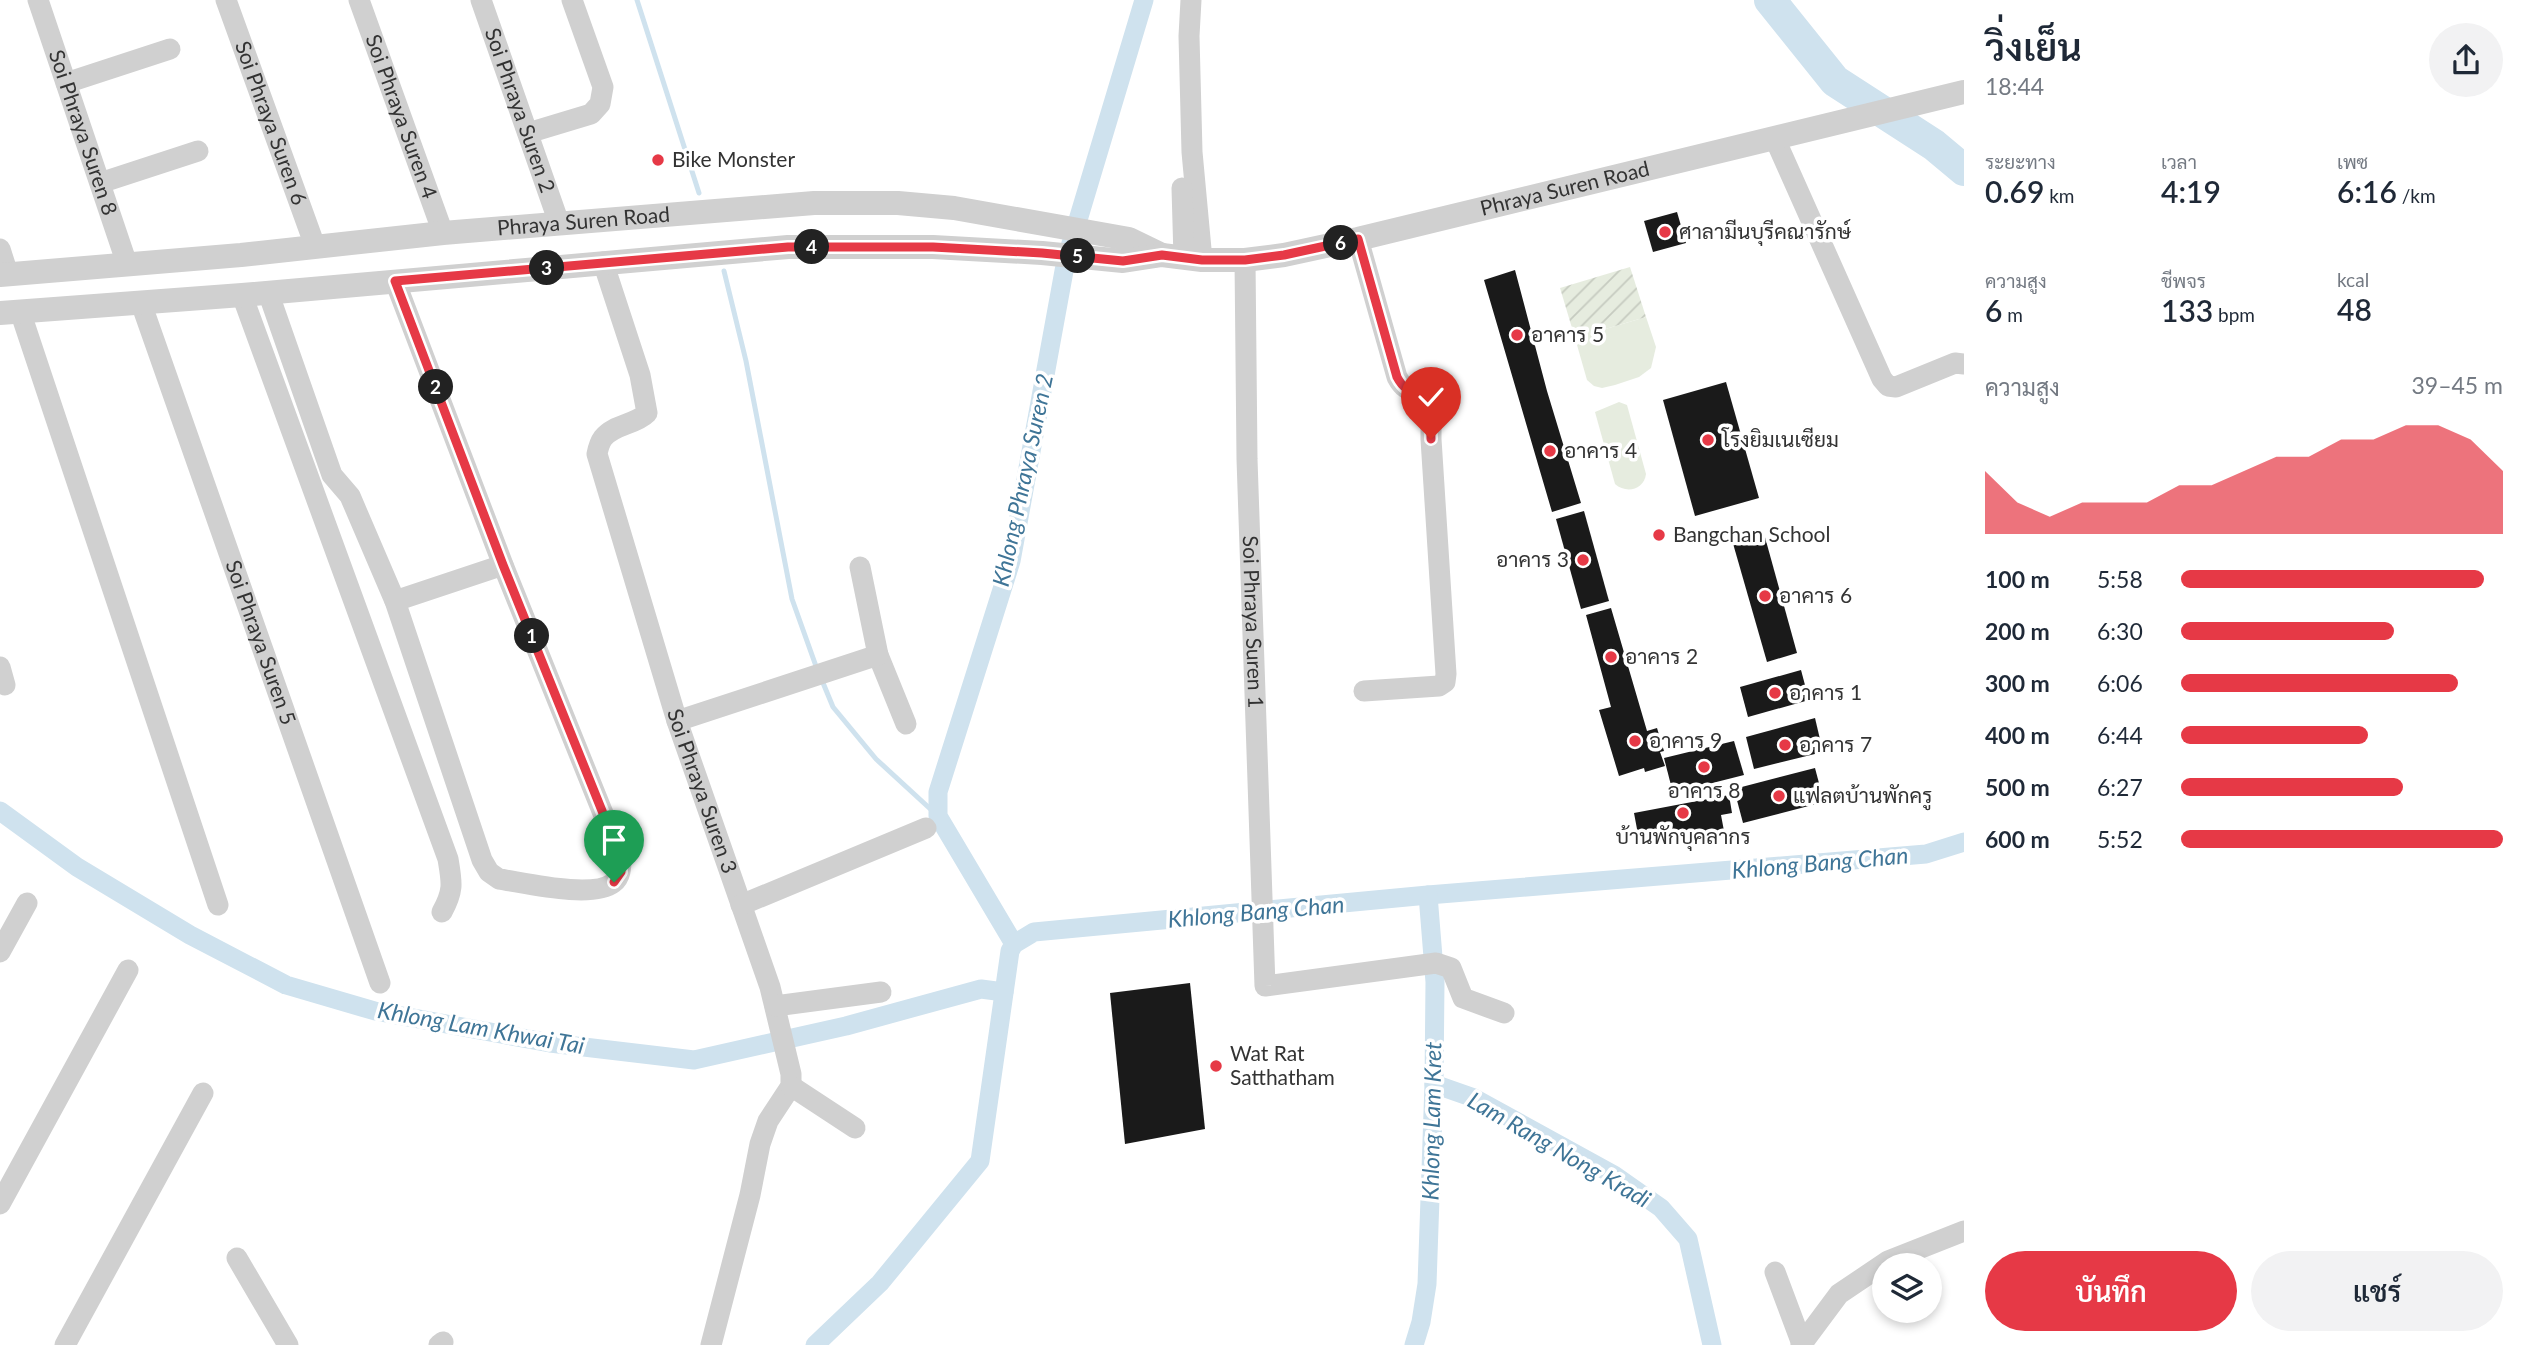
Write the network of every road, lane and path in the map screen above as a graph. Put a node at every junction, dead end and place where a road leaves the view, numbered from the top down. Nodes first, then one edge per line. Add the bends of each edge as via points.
1 (38, 0) edge
2 (226, 0) edge
3 (359, 0) edge
4 (481, 0) edge
5 (572, 0) edge
6 (1191, 0) edge
7 (170, 48) dead end
8 (66, 83) junction
9 (1964, 92) edge
10 (527, 133) junction
11 (1775, 139) junction
12 (198, 151) dead end
13 (100, 183) junction
14 (559, 223) junction
15 (443, 233) junction
16 (1358, 239) junction
17 (314, 246) junction
18 (1104, 247) junction
19 (0, 249) edge
20 (1183, 257) junction
21 (1245, 260) junction
22 (603, 262) junction
23 (127, 264) junction
24 (4, 274) edge
25 (395, 281) junction
26 (268, 292) junction
27 (242, 295) junction
28 (141, 303) junction
29 (10, 312) edge
30 (1964, 364) edge
31 (503, 565) junction
32 (860, 567) dead end
33 (394, 601) junction
34 (878, 654) junction
35 (1364, 691) dead end
36 (677, 721) junction
37 (905, 724) dead end
38 (926, 828) dead end
39 (27, 903) dead end
40 (218, 905) dead end
41 (741, 905) junction
42 (442, 912) dead end
43 (0, 952) edge
44 (128, 970) dead end
45 (380, 983) dead end
46 (881, 992) dead end
47 (776, 1010) junction
48 (1504, 1013) dead end
49 (791, 1080) junction
50 (203, 1093) dead end
51 (855, 1128) dead end
52 (0, 1204) edge
53 (1964, 1231) edge
54 (237, 1258) dead end
55 (1775, 1272) dead end
56 (65, 1345) edge
57 (288, 1345) edge
58 (711, 1345) edge
59 (1802, 1345) edge

1 - 8 street, Soi Phraya Suren 8
2 - 17 street, Soi Phraya Suren 6
3 - 15 street, Soi Phraya Suren 4
4 - 10 street, Soi Phraya Suren 2
5 - 10 street via 603,87 600,104 591,114
6 - 20 street via 1192,152 1182,188
7 - 8 street
8 - 13 street, Soi Phraya Suren 8
9 - 11 street, Phraya Suren Road
10 - 14 street, Soi Phraya Suren 2
11 - 16 street, Phraya Suren Road
11 - 30 street via 1882,379 1896,387 1955,363
12 - 13 street
13 - 23 street, Soi Phraya Suren 8
14 - 15 street, Phraya Suren Road
14 - 18 street, Phraya Suren Road via 814,202 898,203 1046,223
15 - 17 street, Phraya Suren Road
16 - 21 street, Phraya Suren Road
16 - 35 street via 1397,377 1402,387 1428,397 1431,404 1446,674 1439,686
17 - 23 street, Phraya Suren Road
18 - 20 street, Phraya Suren Road via 1123,261
18 - 22 street, Phraya Suren Road via 1042,253 788,247
19 - 24 street
20 - 21 street, Phraya Suren Road
21 - 48 street, Soi Phraya Suren 1 via 1265,986 1436,963 1451,968 1463,998
22 - 25 street, Phraya Suren Road
22 - 36 street, Soi Phraya Suren 3 via 648,413 640,421 615,428 603,438 597,454
23 - 24 street, Phraya Suren Road
24 - 29 street
25 - 26 street, Phraya Suren Road
25 - 31 street
26 - 27 street, Phraya Suren Road
26 - 33 street via 332,475 350,496
27 - 28 street, Phraya Suren Road
27 - 42 street via 448,859 451,895
28 - 29 street, Phraya Suren Road
28 - 45 street, Soi Phraya Suren 5
29 - 40 street
31 - 33 street
31 - 33 street via 621,858 621,872 600,889 581,891 499,879 489,872
32 - 34 street
34 - 36 street
34 - 37 street
36 - 41 street, Soi Phraya Suren 3
38 - 41 street
39 - 43 street
41 - 47 street, Soi Phraya Suren 3
44 - 52 street
46 - 47 street
47 - 49 street, Soi Phraya Suren 3
49 - 51 street
49 - 58 street via 760,1144
50 - 56 street
53 - 59 street via 1888,1261 1839,1294
54 - 57 street
55 - 59 street

